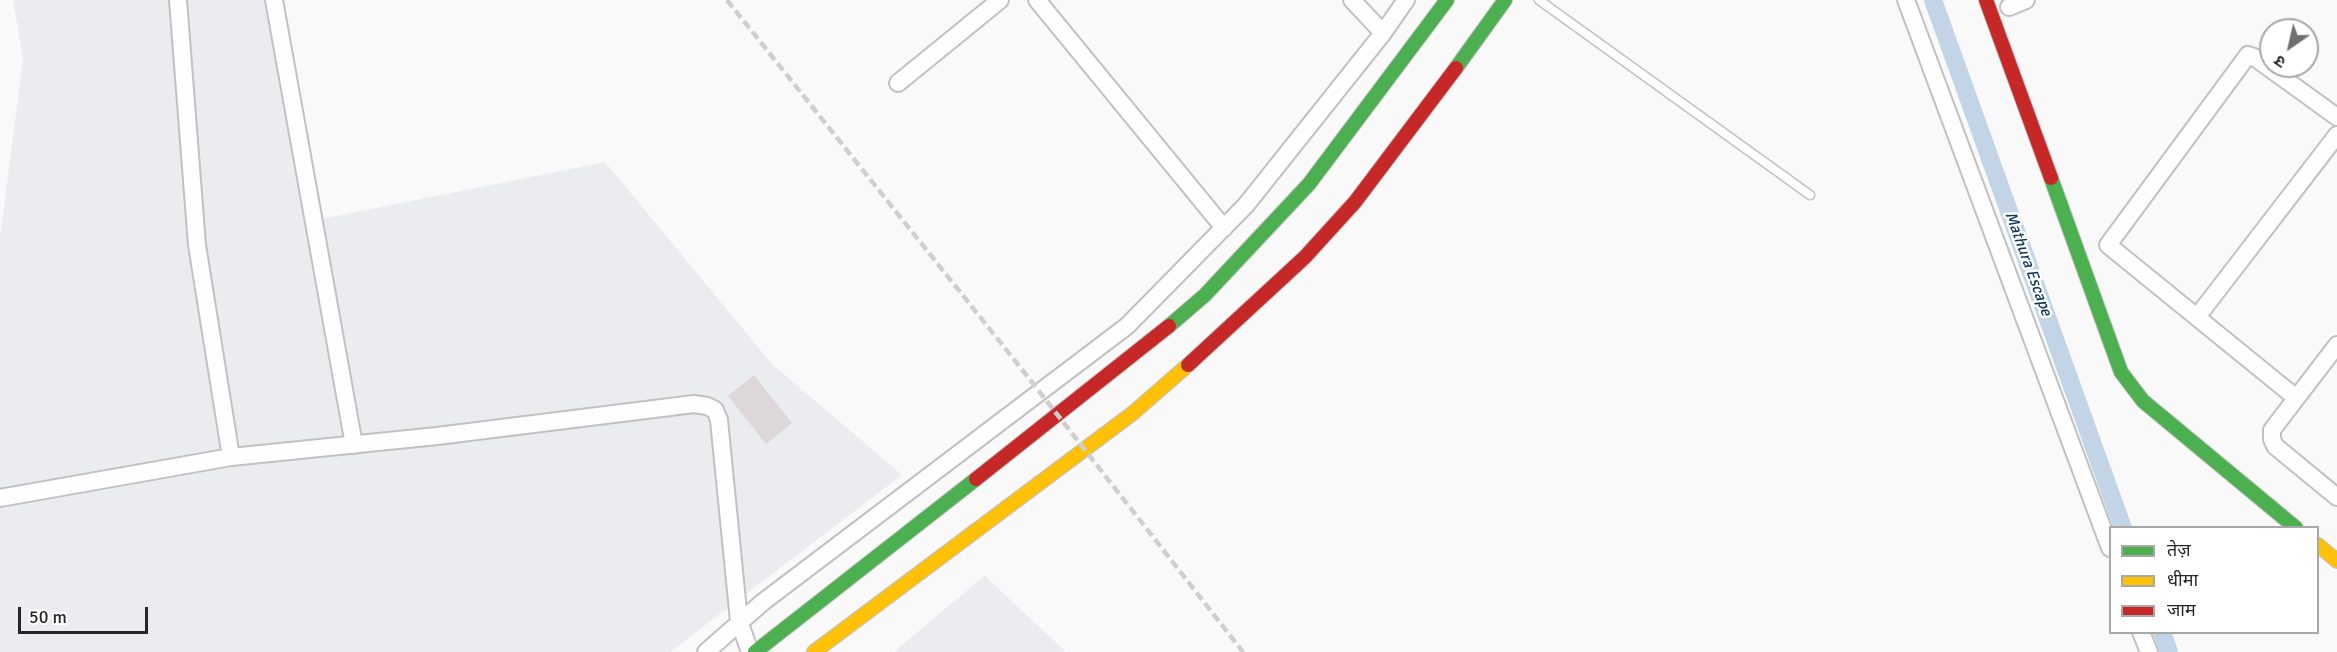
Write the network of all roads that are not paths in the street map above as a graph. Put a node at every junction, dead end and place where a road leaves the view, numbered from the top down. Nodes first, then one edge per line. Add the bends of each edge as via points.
1 (178, 0) edge
2 (274, 0) edge
3 (1000, 0) edge
4 (1037, 0) edge
5 (1352, 0) edge
6 (1406, 0) edge
7 (1448, 0) edge
8 (1505, 0) edge
9 (1539, 0) edge
10 (1906, 0) edge
11 (1986, 0) edge
12 (2026, 0) edge
13 (2009, 7) dead end
14 (1383, 33) junction
15 (898, 82) dead end
16 (2337, 117) edge
17 (2337, 135) edge
18 (1810, 195) dead end
19 (1224, 228) junction
20 (2197, 317) junction
21 (2337, 345) edge
22 (2295, 398) junction
23 (354, 445) junction
24 (231, 458) junction
25 (2337, 497) edge
26 (0, 498) edge
27 (2294, 526) edge
28 (2109, 545) edge
29 (2319, 546) edge
30 (2336, 558) edge
31 (739, 621) junction
32 (2141, 634) edge
33 (706, 652) edge
34 (750, 652) edge
35 (755, 652) edge
36 (814, 652) edge
37 (2148, 652) edge

1 - 24 street via 197,244
2 - 23 street
3 - 15 street
4 - 19 street
5 - 14 street
6 - 14 street
7 - 35 main road via 1309,184 1205,294 1125,363
8 - 36 main road via 1355,202 1243,317 1133,413
9 - 18 lane
10 - 28 street
11 - 27 main road via 2121,372 2143,401
12 - 13 street
14 - 19 street
16 - 20 street via 2254,57 2247,56 2110,240 2112,250
17 - 20 street
19 - 31 street via 1127,326
20 - 22 street
21 - 22 street
22 - 25 street via 2272,430 2272,439 2275,446
23 - 24 street
23 - 31 street via 694,404 707,406 715,410 719,420
24 - 26 street
29 - 30 main road
31 - 33 street
31 - 34 street
32 - 37 street

